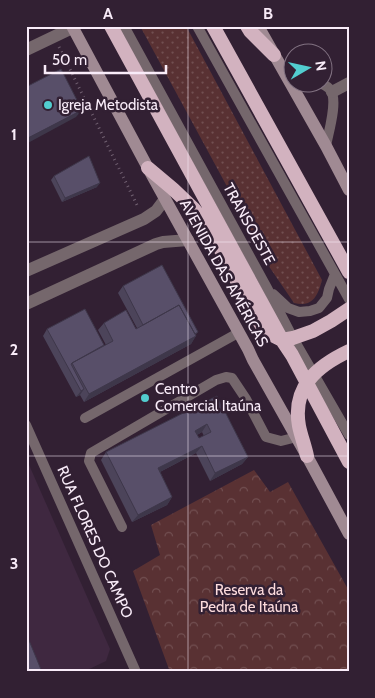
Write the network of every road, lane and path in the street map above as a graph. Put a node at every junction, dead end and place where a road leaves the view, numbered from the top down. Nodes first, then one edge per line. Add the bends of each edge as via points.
1 (111, 26) edge
2 (124, 26) edge
3 (197, 26) edge
4 (213, 26) edge
5 (246, 26) edge
6 (258, 26) edge
7 (72, 27) edge
8 (54, 37) junction
9 (26, 50) edge
10 (274, 56) junction
11 (282, 66) edge
12 (349, 83) edge
13 (298, 92) edge
14 (332, 92) joint
15 (326, 146) junction
16 (148, 168) junction
17 (349, 190) edge
18 (165, 199) junction
19 (144, 219) junction
20 (188, 240) junction
21 (26, 271) edge
22 (342, 273) edge
23 (267, 288) junction
24 (349, 299) edge
25 (26, 304) edge
26 (349, 309) edge
27 (238, 333) junction
28 (288, 339) junction
29 (349, 351) edge
30 (310, 378) junction
31 (85, 418) dead end
32 (26, 425) edge
33 (349, 435) edge
34 (297, 437) junction
35 (308, 456) junction
36 (349, 462) edge
37 (122, 527) dead end
38 (349, 534) edge
39 (136, 672) edge

1 - 28 highway, AVENIDA DAS AMÉRICAS
2 - 23 lane, TRANSOESTE
3 - 22 lane
4 - 22 highway
5 - 10 highway
6 - 10 main road
7 - 8 street
7 - 16 main road, AVENIDA DAS AMÉRICAS
8 - 9 street
8 - 19 path
10 - 11 main road
12 - 14 street
13 - 15 main road
14 - 15 lane via 334,100
15 - 17 main road
16 - 18 main road, AVENIDA DAS AMÉRICAS
16 - 28 highway via 194,209 207,226 266,332
18 - 19 street
18 - 20 main road, AVENIDA DAS AMÉRICAS
19 - 21 street
20 - 25 street via 156,244
20 - 27 main road, AVENIDA DAS AMÉRICAS
22 - 23 lane via 319,308 310,311 288,308
22 - 24 lane
23 - 28 lane, TRANSOESTE
26 - 28 highway via 331,322
27 - 31 lane
27 - 34 main road, AVENIDA DAS AMÉRICAS
28 - 30 highway, AVENIDA DAS AMÉRICAS via 292,355
29 - 30 highway via 330,361
30 - 33 lane
30 - 35 highway via 300,397 298,410
30 - 36 highway, AVENIDA DAS AMÉRICAS
32 - 39 lane, RUA FLORES DO CAMPO
34 - 35 main road, AVENIDA DAS AMÉRICAS
34 - 37 lane via 280,441 266,436 232,378 216,380 91,454 89,461
35 - 38 main road, AVENIDA DAS AMÉRICAS

